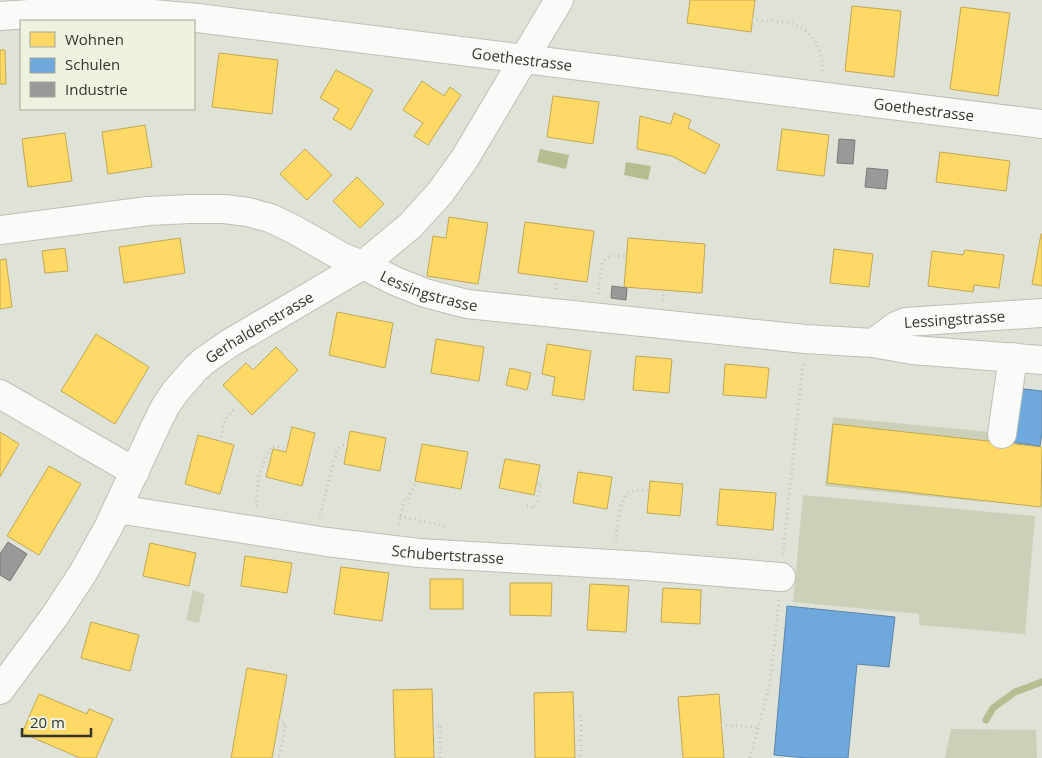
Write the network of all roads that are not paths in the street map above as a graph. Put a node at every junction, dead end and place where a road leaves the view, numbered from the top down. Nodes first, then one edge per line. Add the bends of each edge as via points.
1 (559, 0) edge
2 (0, 16) edge
3 (524, 59) junction
4 (1042, 124) edge
5 (0, 230) edge
6 (363, 265) junction
7 (1042, 313) edge
8 (873, 343) junction
9 (1014, 357) junction
10 (1042, 360) edge
11 (0, 394) edge
12 (1002, 434) dead end
13 (134, 472) junction
14 (117, 509) junction
15 (781, 576) dead end
16 (0, 690) edge

1 - 3 street, Gerhaldenstrasse
2 - 3 street, Goethestrasse via 130,12
3 - 4 street, Goethestrasse
3 - 6 street, Gerhaldenstrasse via 465,158 440,193 411,225
5 - 6 street, Lessingstrasse via 148,211 224,209 270,218
6 - 8 street, Lessingstrasse via 425,293 467,304 805,339
6 - 13 street, Gerhaldenstrasse via 230,343 195,369 165,407
7 - 8 street, Lessingstrasse via 906,322
8 - 9 street, Lessingstrasse via 912,350
9 - 10 street, Lessingstrasse
9 - 12 street
11 - 13 street
13 - 14 street, Gerhaldenstrasse
14 - 15 street, Schubertstrasse via 314,540 426,553
14 - 16 street, Gerhaldenstrasse via 83,573

